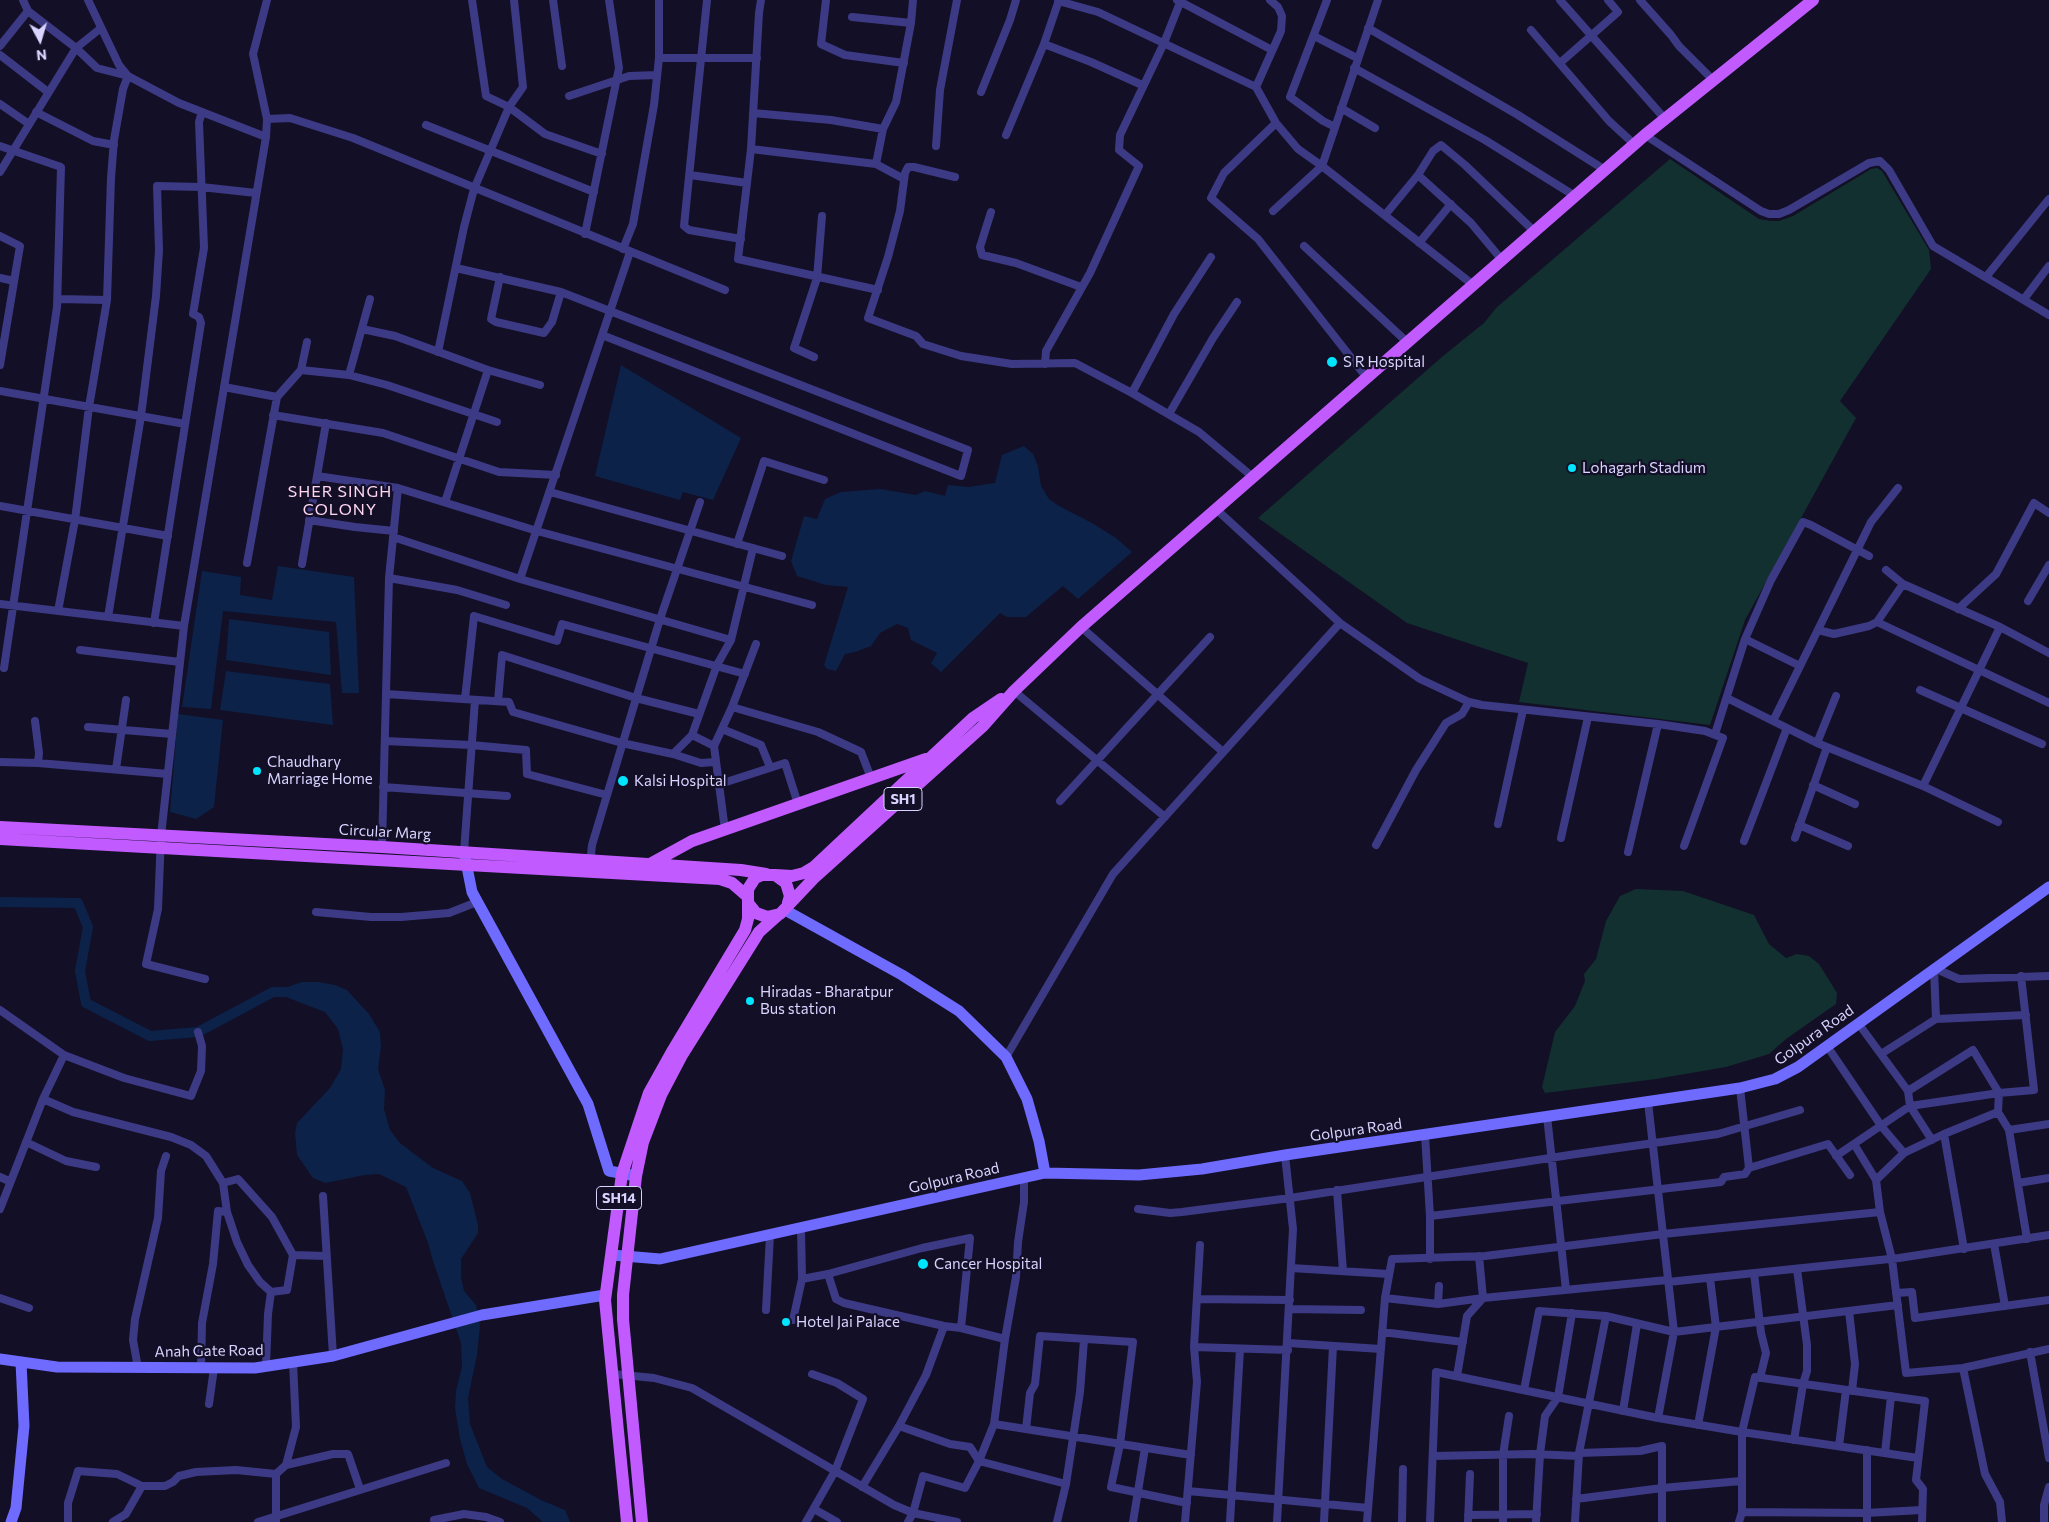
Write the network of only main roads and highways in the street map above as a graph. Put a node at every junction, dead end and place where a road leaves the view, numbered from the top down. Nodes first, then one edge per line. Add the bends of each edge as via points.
1 (1813, 0) edge
2 (1014, 691) junction
3 (931, 758) junction
4 (0, 827) edge
5 (0, 839) edge
6 (161, 842) junction
7 (465, 858) junction
8 (650, 864) junction
9 (590, 866) junction
10 (772, 875) junction
11 (747, 900) junction
12 (784, 909) junction
13 (608, 1276) junction
14 (625, 1277) junction
15 (605, 1298) junction
16 (623, 1300) junction
17 (627, 1522) edge
18 (642, 1522) edge

1 - 2 main road, SH1 via 1634,144 1472,284 1080,627
2 - 3 main road, SH1 via 973,718
2 - 12 main road, SH1 via 984,726
3 - 8 main road via 692,841
3 - 10 main road, SH1 via 814,867 792,876
4 - 6 main road, Circular Marg
5 - 6 main road, Circular Marg
6 - 7 main road, Circular Marg
6 - 7 main road, Circular Marg via 382,847
7 - 9 main road, Circular Marg
8 - 9 main road, Circular Marg
8 - 10 main road, Circular Marg
9 - 11 main road, Circular Marg via 720,879 732,883
10 - 11 main road via 755,878
10 - 12 main road via 786,883 789,889
11 - 12 main road via 751,909 761,916 768,917
11 - 13 main road, SH14 via 745,930 649,1093 622,1174
12 - 14 main road, SH14 via 759,932 660,1095 643,1142 636,1176
13 - 14 main road via 618,1269
13 - 15 main road, SH14
14 - 16 main road, SH14
15 - 16 main road via 609,1307 614,1309 620,1307
15 - 17 main road, SH14
16 - 18 main road, SH14

